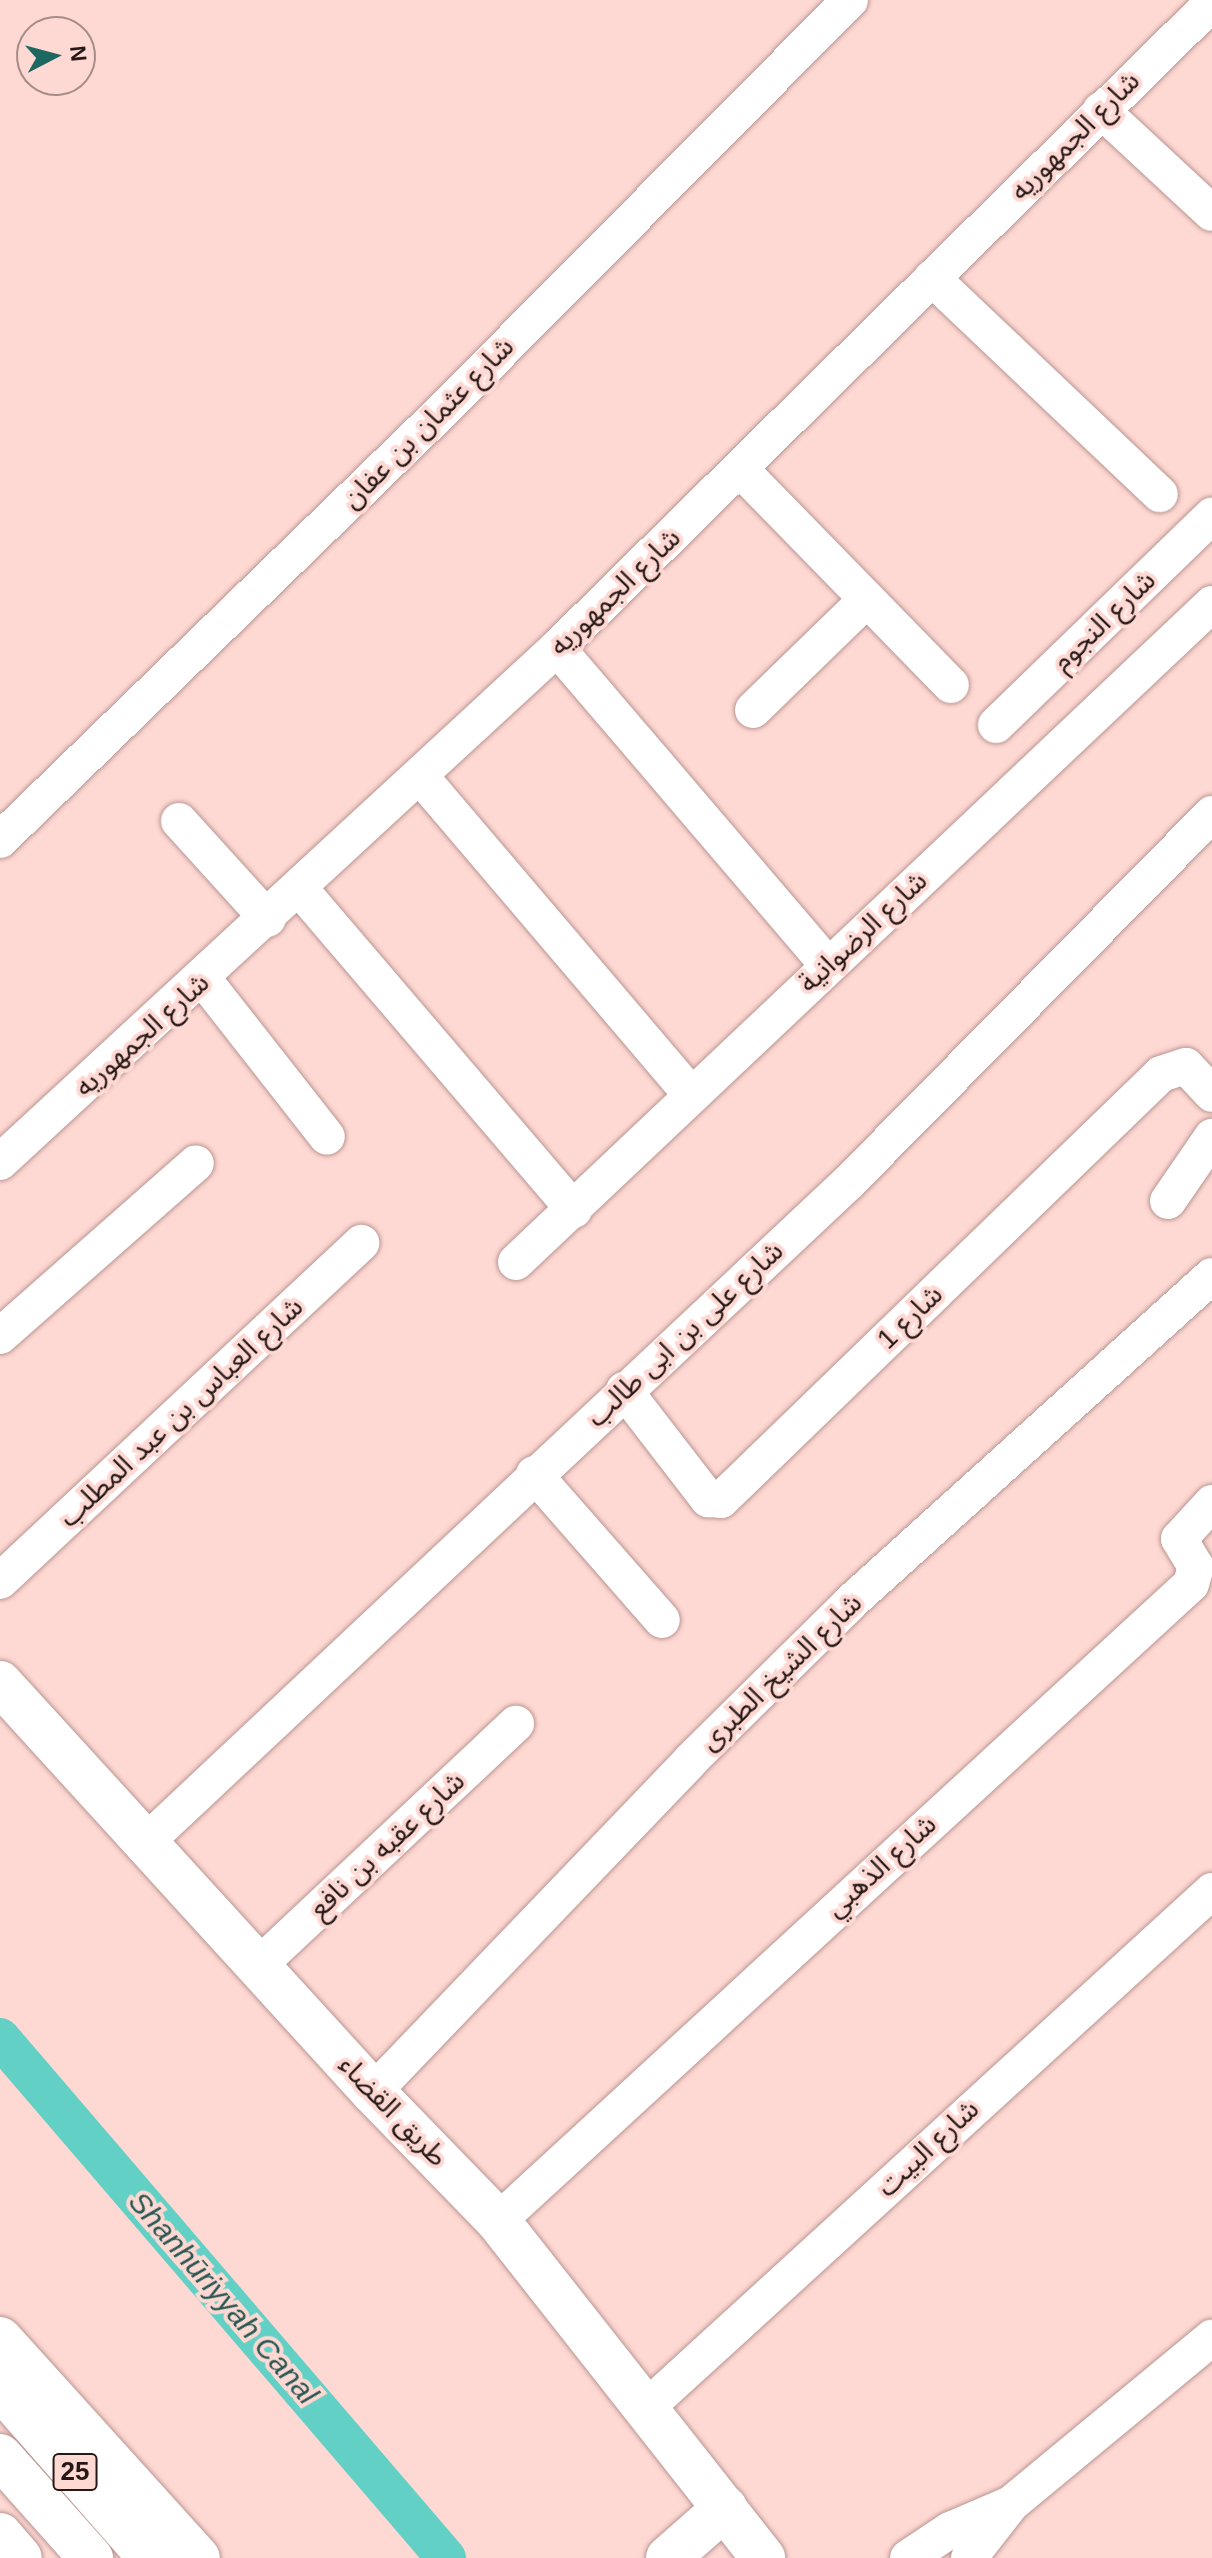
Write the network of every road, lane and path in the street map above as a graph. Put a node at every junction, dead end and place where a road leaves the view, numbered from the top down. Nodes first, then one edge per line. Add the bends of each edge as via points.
1 (850, 0) edge
2 (1212, 3) edge
3 (1101, 110) junction
4 (1212, 213) edge
5 (932, 278) junction
6 (742, 471) junction
7 (1160, 494) dead end
8 (1212, 516) edge
9 (867, 599) junction
10 (1212, 604) edge
11 (557, 648) junction
12 (951, 685) dead end
13 (753, 710) dead end
14 (996, 725) dead end
15 (420, 776) junction
16 (1212, 814) edge
17 (179, 821) dead end
18 (0, 840) edge
19 (300, 889) junction
20 (268, 919) junction
21 (828, 965) junction
22 (204, 980) junction
23 (691, 1094) junction
24 (1212, 1094) edge
25 (327, 1137) dead end
26 (1212, 1137) edge
27 (0, 1162) edge
28 (196, 1163) dead end
29 (1168, 1201) dead end
30 (574, 1210) junction
31 (361, 1243) dead end
32 (516, 1262) dead end
33 (1212, 1276) edge
34 (0, 1336) edge
35 (624, 1390) junction
36 (534, 1474) junction
37 (1212, 1503) edge
38 (0, 1581) edge
39 (662, 1620) dead end
40 (0, 1683) edge
41 (516, 1724) dead end
42 (146, 1842) junction
43 (1212, 1891) edge
44 (258, 1966) junction
45 (373, 2092) junction
46 (498, 2221) junction
47 (1212, 2338) edge
48 (0, 2339) edge
49 (0, 2387) edge
50 (645, 2409) junction
51 (0, 2456) edge
52 (1011, 2504) junction
53 (725, 2508) junction
54 (0, 2535) edge
55 (680, 2547) edge
56 (20, 2558) edge
57 (91, 2558) edge
58 (150, 2558) edge
59 (198, 2558) edge
60 (763, 2558) edge
61 (908, 2558) edge
62 (969, 2558) edge

1 - 18 street, شارع عثمان بن عفان via 442,411
2 - 3 street, شارع الجمهوريه
3 - 4 street
3 - 5 street, شارع الجمهوريه
5 - 6 street, شارع الجمهوريه
5 - 7 street
6 - 9 street
6 - 11 street, شارع الجمهوريه
8 - 14 street, شارع النجوم
9 - 12 street
9 - 13 street
10 - 21 street, شارع الرضوانية
11 - 15 street, شارع الجمهوريه
11 - 21 street
15 - 19 street, شارع الجمهوريه
15 - 23 street
16 - 35 street, شارع على بن ابى طالب via 849,1182
17 - 20 street
19 - 20 street, شارع الجمهوريه
19 - 30 street
20 - 22 street, شارع الجمهوريه
21 - 23 street, شارع الرضوانية
22 - 25 street
22 - 27 street, شارع الجمهوريه
23 - 30 street, شارع الرضوانية
24 - 35 street, شارع 1 via 1186,1066 1161,1074 721,1500 708,1499
26 - 29 street
28 - 34 street
30 - 32 street, شارع الرضوانية
31 - 38 street, شارع العباس بن عبد المطلب
33 - 45 street, شارع الشيخ الطبرى via 851,1602 690,1761
35 - 36 street, شارع على بن ابى طالب
36 - 39 street
36 - 42 street, شارع على بن ابى طالب
37 - 46 street, شارع الذهبي via 1179,1539 1196,1567 1191,1584
40 - 42 main road, طريق القضاء
41 - 44 street, شارع عقبه بن نافع
42 - 44 main road, طريق القضاء
43 - 50 street, شارع البيت
44 - 45 main road, طريق القضاء
45 - 46 main road, طريق القضاء
46 - 50 main road, طريق القضاء
47 - 52 street
48 - 59 main road
49 - 58 main road, 25
50 - 53 main road, طريق القضاء
51 - 57 main road, 25
52 - 61 street via 969,2520
52 - 62 street
53 - 55 main road
53 - 60 main road, طريق القضاء
54 - 56 main road

